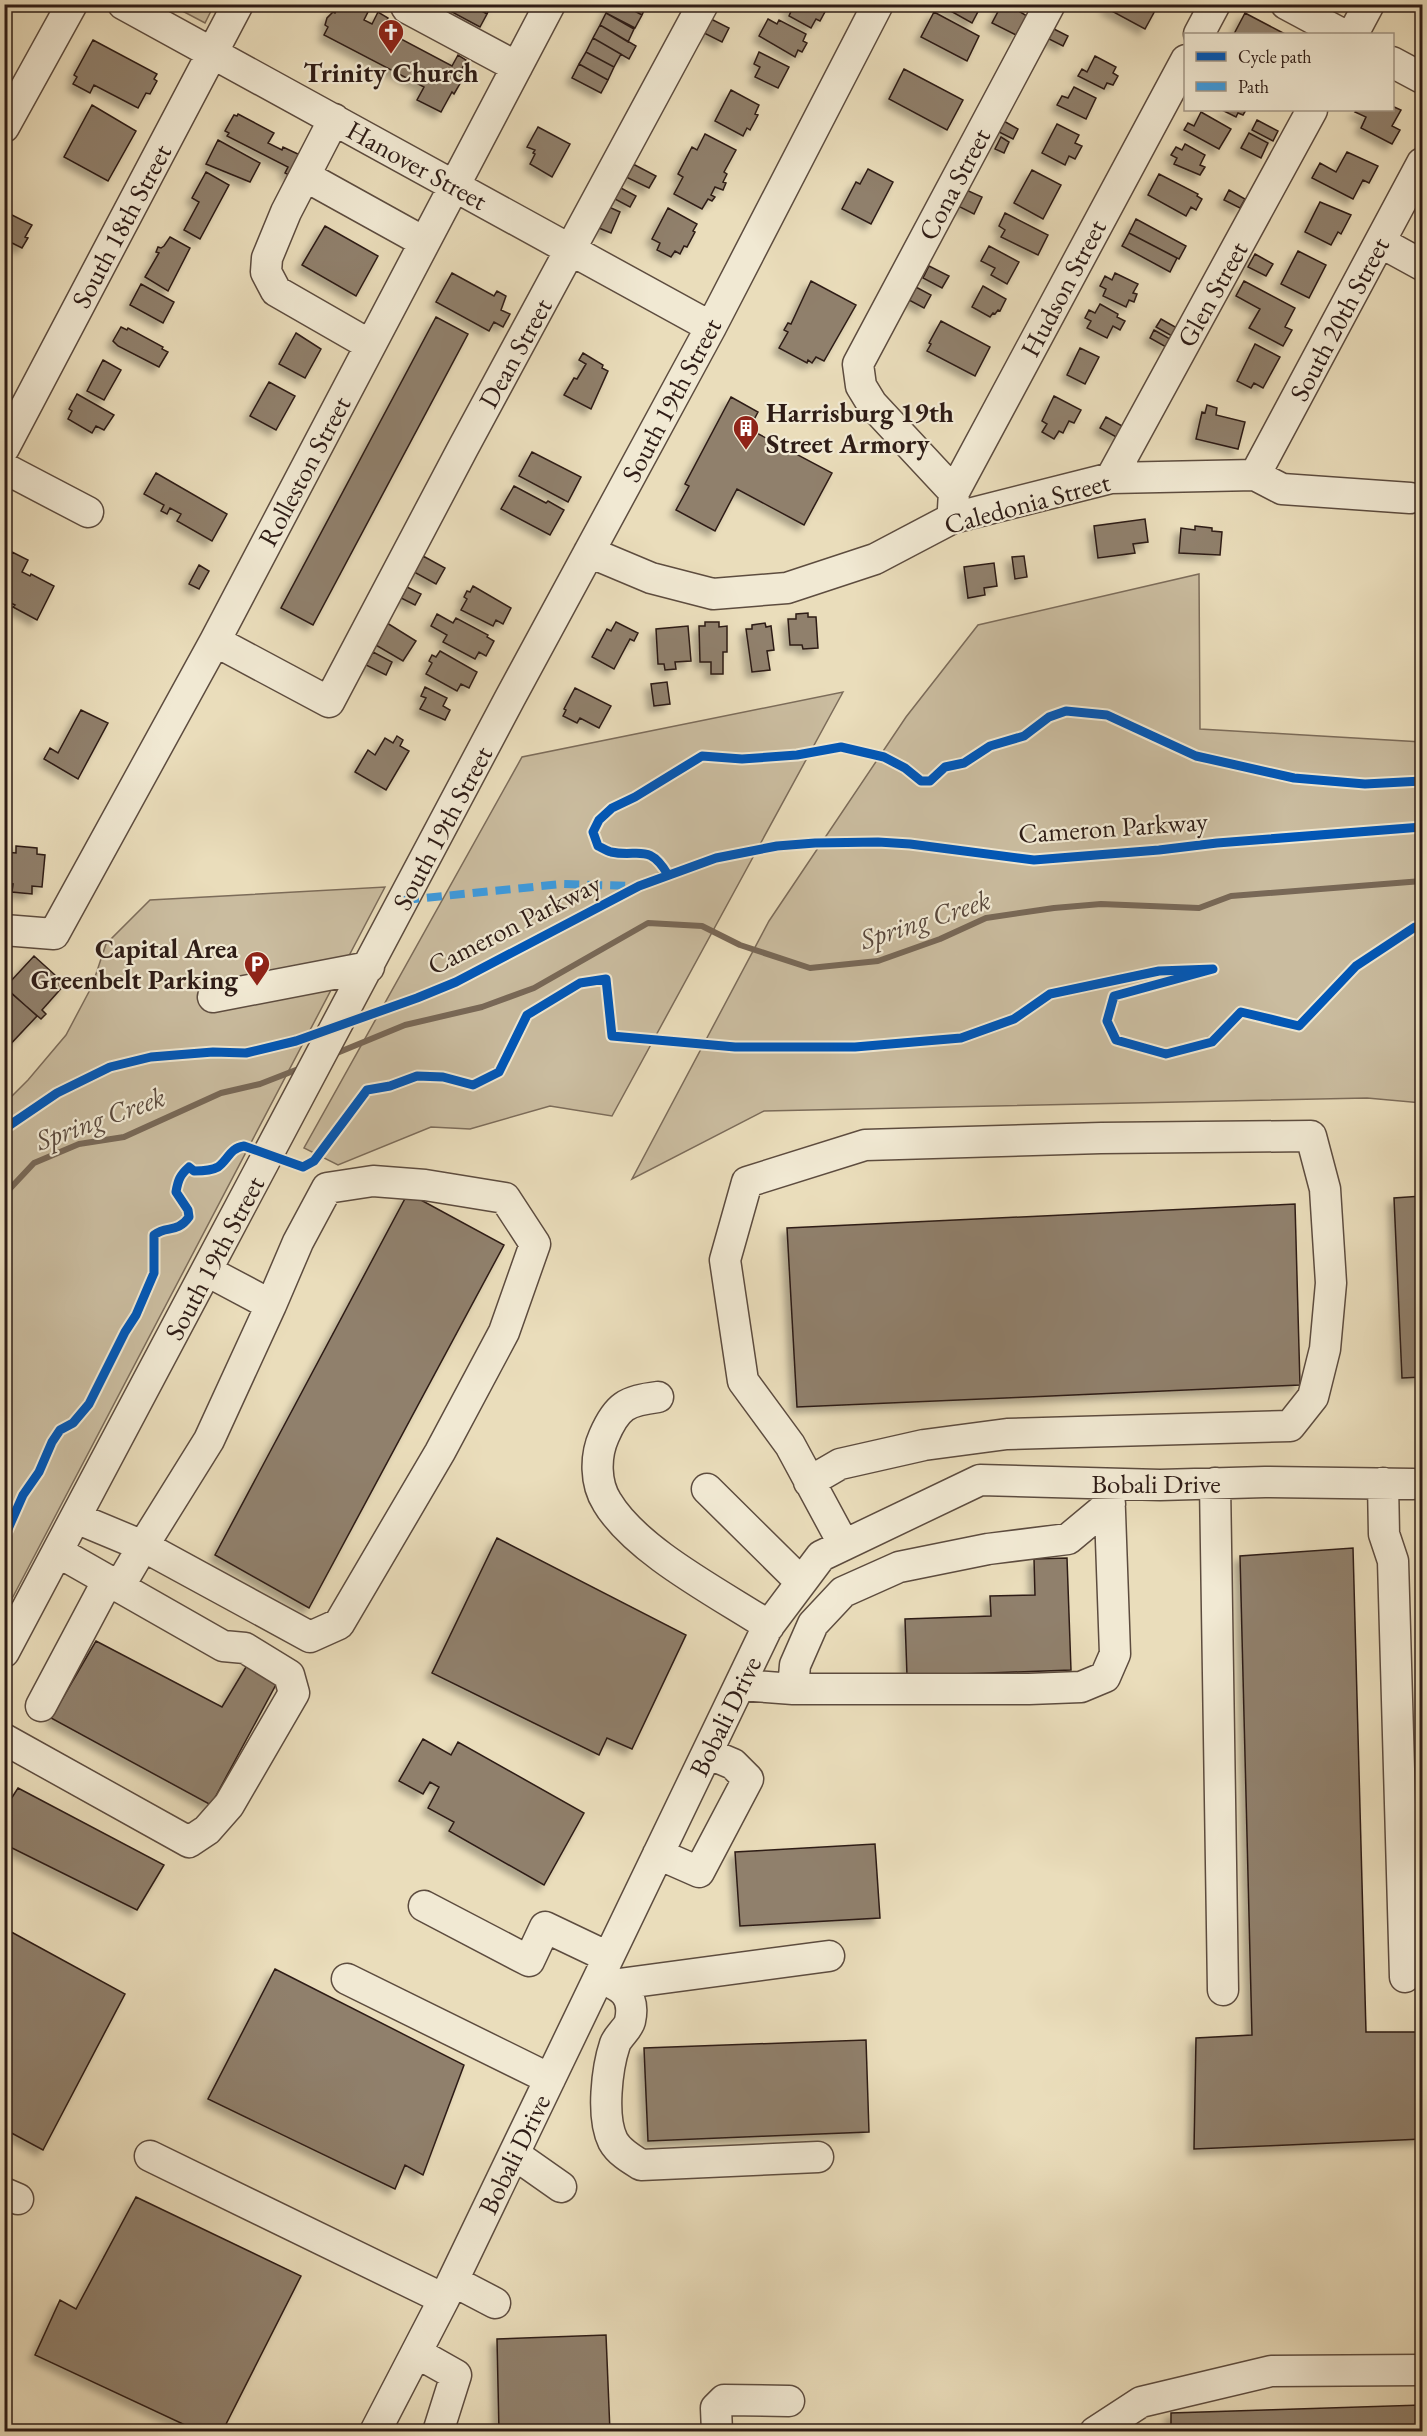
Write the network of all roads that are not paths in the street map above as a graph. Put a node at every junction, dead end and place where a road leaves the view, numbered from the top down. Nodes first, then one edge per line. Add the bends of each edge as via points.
1 (72, 4) edge
2 (123, 4) edge
3 (237, 4) edge
4 (405, 4) edge
5 (550, 4) edge
6 (703, 4) edge
7 (878, 4) edge
8 (1050, 4) edge
9 (1215, 4) edge
10 (1286, 4) edge
11 (1369, 4) edge
12 (1200, 33) edge
13 (1340, 33) edge
14 (1354, 33) edge
15 (212, 52) junction
16 (1184, 62) edge
17 (1394, 63) edge
18 (518, 67) junction
19 (1422, 78) edge
20 (1311, 111) edge
21 (334, 120) junction
22 (4, 127) edge
23 (1422, 163) edge
24 (305, 176) junction
25 (454, 186) junction
26 (424, 242) junction
27 (1380, 242) junction
28 (572, 250) junction
29 (1422, 265) edge
30 (711, 327) junction
31 (370, 345) junction
32 (4, 447) edge
33 (4, 468) edge
34 (1255, 475) junction
35 (1111, 478) junction
36 (1410, 498) dead end
37 (953, 505) junction
38 (88, 512) dead end
39 (589, 552) junction
40 (215, 641) junction
41 (4, 930) edge
42 (369, 967) junction
43 (213, 997) dead end
44 (207, 1271) junction
45 (271, 1305) junction
46 (658, 1398) dead end
47 (810, 1482) junction
48 (1215, 1483) junction
49 (1383, 1483) junction
50 (1419, 1483) edge
51 (707, 1489) dead end
52 (1110, 1494) junction
53 (76, 1518) junction
54 (844, 1545) junction
55 (144, 1546) junction
56 (58, 1552) junction
57 (801, 1582) junction
58 (114, 1583) junction
59 (769, 1626) junction
60 (4, 1652) edge
61 (740, 1685) junction
62 (794, 1689) junction
63 (41, 1706) dead end
64 (4, 1739) edge
65 (707, 1753) junction
66 (658, 1854) junction
67 (424, 1906) dead end
68 (829, 1956) dead end
69 (609, 1973) junction
70 (1405, 1977) dead end
71 (347, 1979) dead end
72 (1223, 1990) dead end
73 (550, 2079) junction
74 (514, 2154) junction
75 (150, 2156) dead end
76 (818, 2157) dead end
77 (561, 2187) dead end
78 (448, 2290) junction
79 (495, 2303) dead end
80 (417, 2353) junction
81 (1422, 2370) edge
82 (789, 2401) dead end
83 (375, 2432) edge
84 (438, 2432) edge
85 (717, 2432) edge
86 (1095, 2432) edge

1 - 22 street
2 - 15 street, Hanover Street
3 - 15 street, South 18th Street
4 - 18 street
5 - 18 street, Rolleston Street
6 - 28 street, Dean Street
7 - 30 street, South 19th Street
8 - 37 street, Cona Street via 858,364 861,386 872,404
9 - 12 street
10 - 13 street
11 - 14 street
15 - 21 street, Hanover Street
15 - 32 street, South 18th Street
16 - 37 street, Hudson Street
17 - 19 street
18 - 25 street, Rolleston Street
20 - 35 street, Glen Street
21 - 24 street
21 - 25 street, Hanover Street
23 - 27 street, South 20th Street
24 - 26 street
24 - 31 street via 267,258 266,272 276,291
25 - 26 street, Rolleston Street
25 - 28 street, Hanover Street
26 - 31 street, Rolleston Street
27 - 29 street
27 - 34 street, South 20th Street
28 - 30 street, Hanover Street
28 - 40 street, Dean Street via 329,702
30 - 39 street, South 19th Street
31 - 40 street, Rolleston Street
33 - 38 street
34 - 35 street, Caledonia Street
34 - 36 street, Caledonia Street via 1282,489
35 - 37 street, Caledonia Street
37 - 39 street, Caledonia Street via 875,559 787,588 713,594 651,578
39 - 42 street, South 19th Street
40 - 41 street, Rolleston Street via 54,934
42 - 43 street
42 - 44 street, South 19th Street
44 - 45 street
44 - 53 street, South 19th Street
45 - 55 street via 209,1440
45 - 55 street via 327,1188 374,1182 425,1185 505,1198 535,1244 504,1332 440,1452 339,1624 310,1637
46 - 59 street via 632,1400 612,1418 598,1450 598,1475 606,1501 653,1552
47 - 47 street via 790,1445 743,1381 725,1260 747,1182 865,1145 1311,1136 1325,1189 1331,1283 1325,1349 1313,1397 1290,1426 1007,1434 924,1445 840,1464
47 - 54 street
48 - 49 street, Bobali Drive
48 - 52 street, Bobali Drive
48 - 72 street
49 - 50 street, Bobali Drive
49 - 70 street via 1384,1534 1393,1561
51 - 57 street
52 - 54 street, Bobali Drive via 980,1480
52 - 62 street via 1068,1539 988,1549 899,1567 843,1593 813,1624 795,1665
52 - 62 street via 1115,1654 1105,1677 1081,1687
53 - 55 street
53 - 56 street, South 19th Street
54 - 57 street, Bobali Drive via 821,1556
55 - 58 street
56 - 58 street
56 - 60 street, South 19th Street
57 - 59 street, Bobali Drive
58 - 63 street
58 - 64 street via 223,1646 245,1648 289,1675 294,1693 229,1805 207,1830 189,1842
59 - 61 street, Bobali Drive
61 - 62 street
61 - 65 street, Bobali Drive
65 - 66 street, Bobali Drive
65 - 66 street via 733,1764 748,1779 699,1872
66 - 69 street, Bobali Drive
67 - 69 street via 529,1961 545,1927
68 - 69 street
69 - 73 street, Bobali Drive
69 - 76 street via 627,1993 630,2007 630,2022 616,2042 608,2074 608,2117 614,2141 626,2156 641,2165
71 - 73 street
73 - 74 street, Bobali Drive
74 - 77 street
74 - 78 street, Bobali Drive
75 - 78 street
78 - 79 street
78 - 80 street, Bobali Drive
80 - 83 street, Bobali Drive
80 - 84 street via 456,2375
81 - 86 street via 1271,2371 1142,2402
82 - 85 street via 724,2400 716,2408

